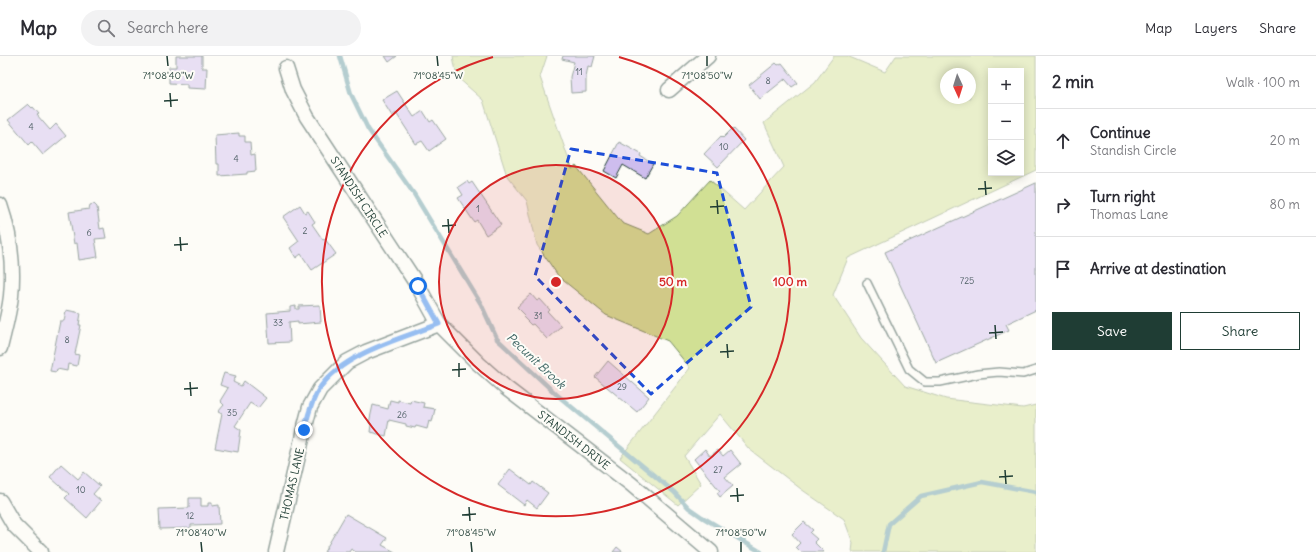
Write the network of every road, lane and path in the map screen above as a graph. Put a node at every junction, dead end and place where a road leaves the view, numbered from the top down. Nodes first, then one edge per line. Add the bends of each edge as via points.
1 (708, 56) edge
2 (286, 68) dead end
3 (669, 90) dead end
4 (0, 205) edge
5 (867, 284) dead end
6 (439, 324) junction
7 (0, 348) edge
8 (1036, 370) edge
9 (0, 501) edge
10 (41, 552) edge
11 (276, 552) edge
12 (711, 552) edge

1 - 3 street
2 - 6 street, STANDISH CIRCLE via 293,90 307,117 418,286
4 - 7 street via 12,264 11,298
5 - 8 lane via 909,369 925,382 940,382 998,372 1023,374
6 - 11 street, THOMAS LANE via 359,355 334,373 320,389 310,407
6 - 12 street, STANDISH DRIVE via 506,388 631,484
9 - 10 street via 14,525

